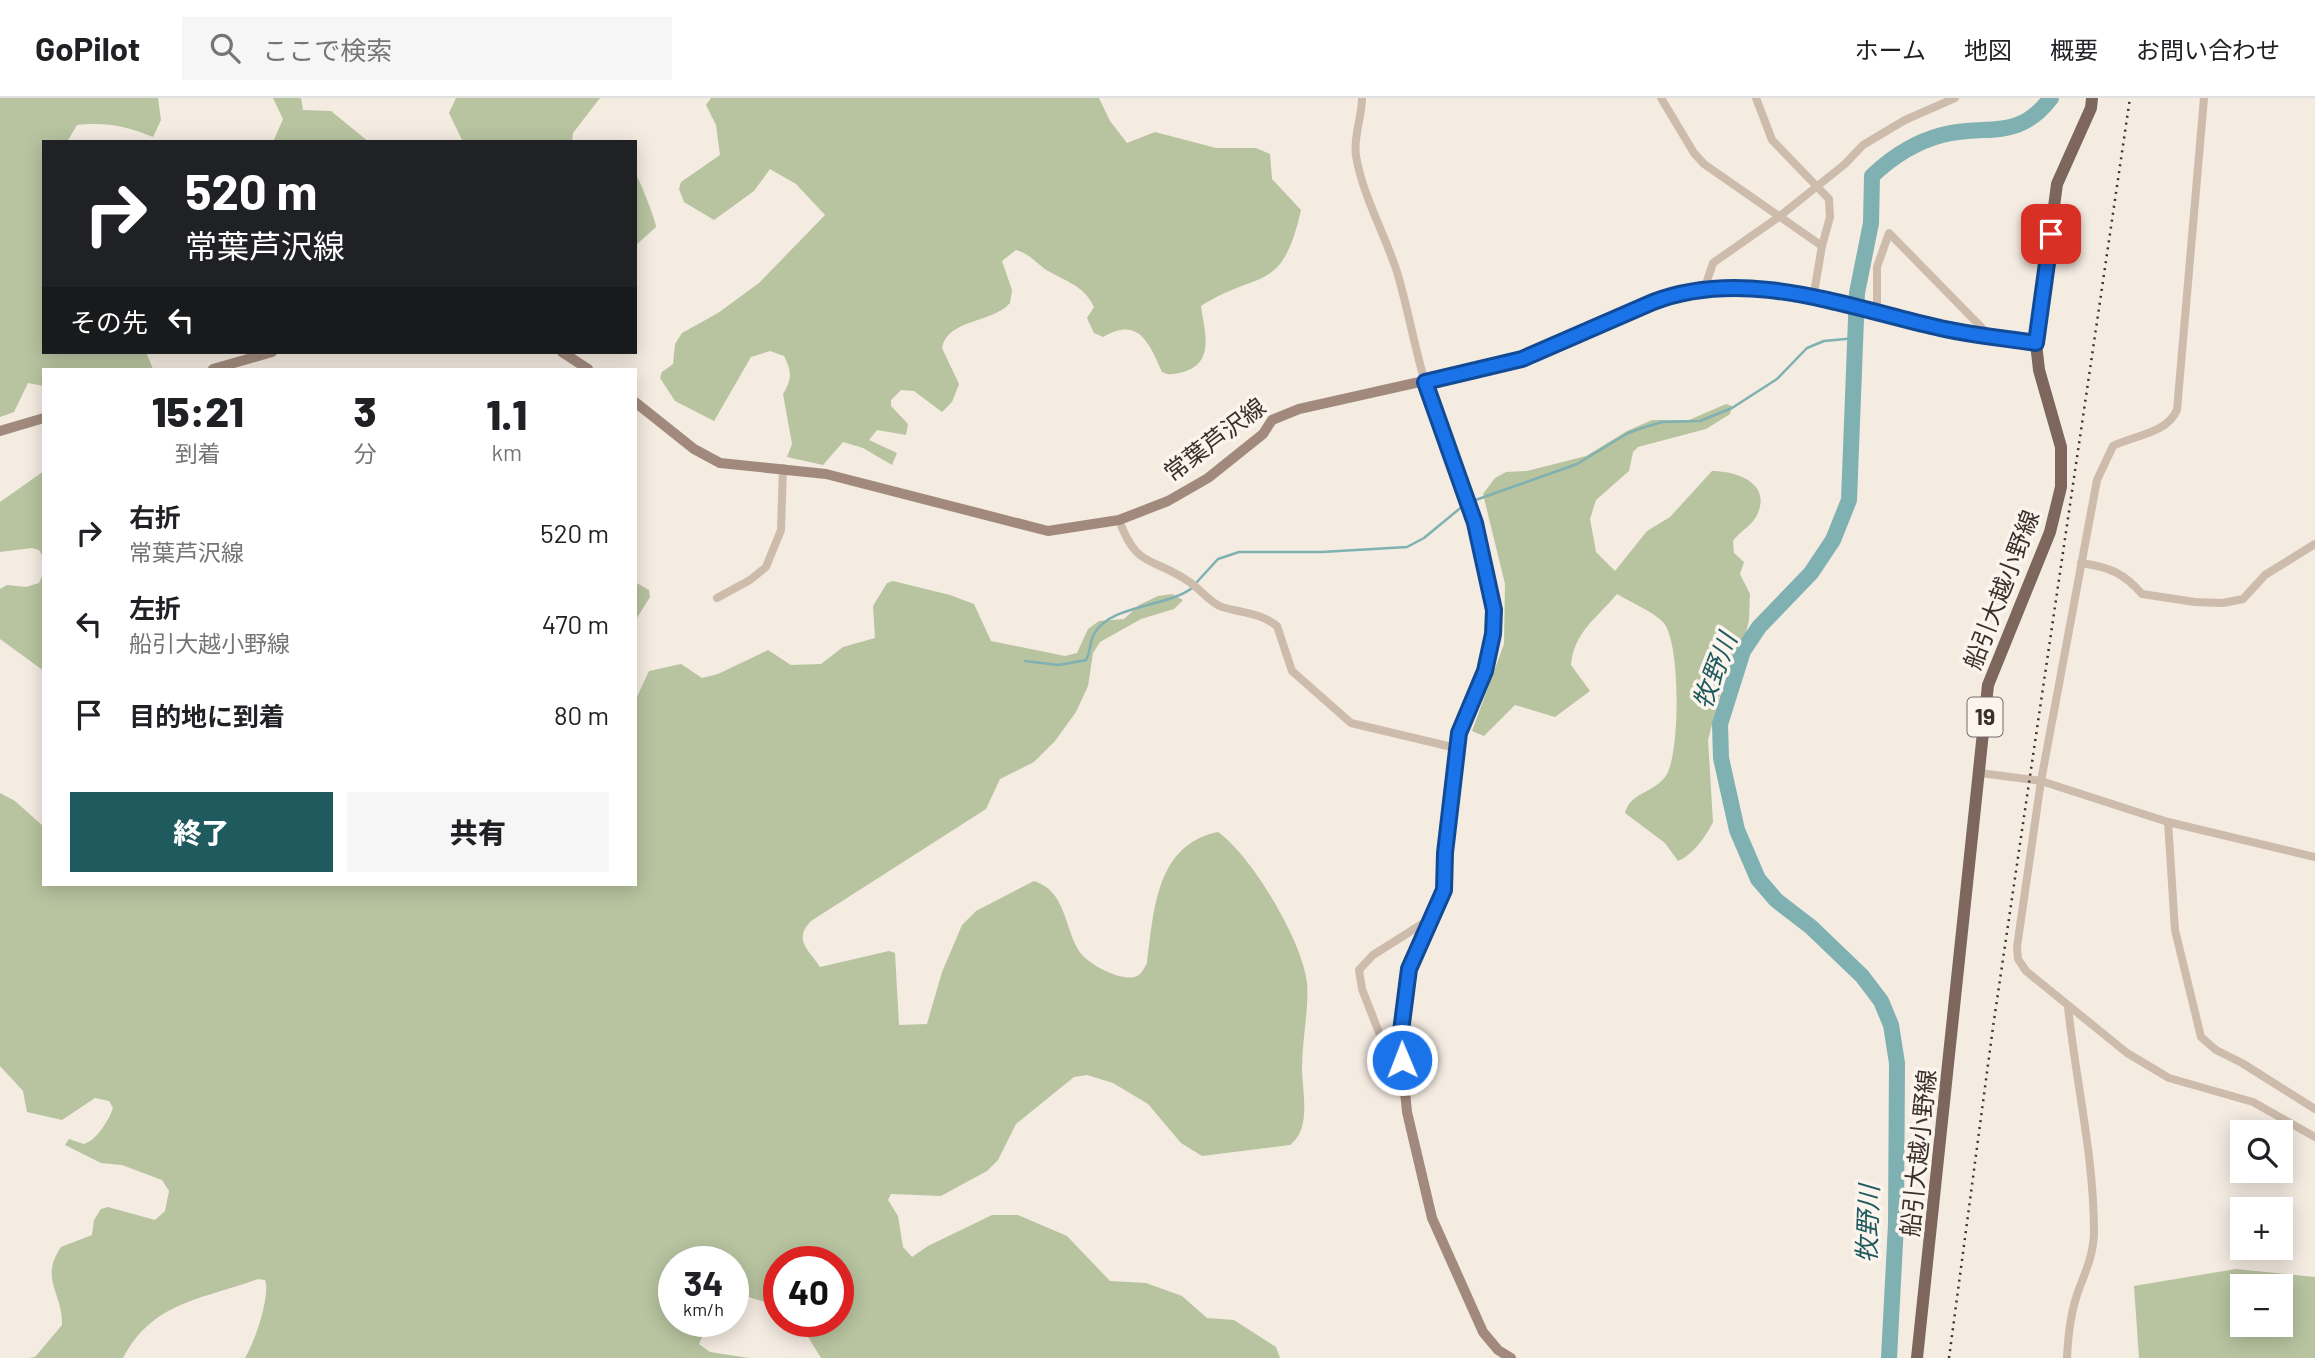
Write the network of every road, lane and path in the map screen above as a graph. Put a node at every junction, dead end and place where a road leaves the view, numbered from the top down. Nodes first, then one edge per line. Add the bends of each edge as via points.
1 (1362, 98) edge
2 (1661, 98) edge
3 (1756, 98) edge
4 (1955, 98) edge
5 (2092, 98) edge
6 (2204, 98) edge
7 (1817, 185) junction
8 (1780, 216) junction
9 (1822, 246) junction
10 (1705, 287) junction
11 (1813, 299) junction
12 (1877, 314) junction
13 (1989, 335) junction
14 (2036, 343) junction
15 (265, 354) edge
16 (565, 354) edge
17 (216, 368) edge
18 (586, 368) edge
19 (1425, 382) junction
20 (637, 404) edge
21 (42, 419) edge
22 (0, 431) edge
23 (783, 468) junction
24 (1119, 520) junction
25 (2315, 544) edge
26 (2081, 563) junction
27 (717, 598) dead end
28 (1456, 748) junction
29 (1980, 773) junction
30 (2040, 781) junction
31 (2168, 822) junction
32 (2315, 857) edge
33 (1430, 919) junction
34 (2068, 1007) junction
35 (1406, 1103) junction
36 (2315, 1109) edge
37 (2315, 1137) edge
38 (1511, 1358) edge
39 (1917, 1358) edge
40 (2067, 1358) edge

1 - 19 street via 1357,158 1397,271
2 - 8 street via 1694,153
3 - 7 street via 1772,140
4 - 7 street via 1863,145
5 - 14 main road, 船引大越小野線 / 19 via 2057,184
6 - 26 street via 2177,410 2163,428 2113,446 2105,458
7 - 8 street
7 - 9 street via 1829,199 1830,217
8 - 9 street
8 - 10 street via 1713,263
9 - 11 street
10 - 11 main road, 常葉芦沢線 via 1759,288
10 - 19 main road, 常葉芦沢線 via 1653,302 1522,359
11 - 12 main road, 常葉芦沢線
12 - 13 main road, 常葉芦沢線
12 - 13 street via 1877,267 1889,233
13 - 14 main road, 常葉芦沢線
14 - 29 main road, 船引大越小野線 / 19 via 2039,370 2062,447 2062,487 2050,532 1988,685
15 - 17 main road
16 - 18 main road
19 - 24 main road, 常葉芦沢線 via 1272,420 1263,434 1190,490
19 - 28 main road via 1475,523 1494,610 1485,671
20 - 23 main road, 常葉芦沢線 via 706,456 735,467
21 - 22 main road
23 - 24 main road, 常葉芦沢線 via 855,481 1033,529 1066,530
23 - 27 street via 780,530 766,566
24 - 28 street via 1127,542 1144,559 1186,579 1220,607 1254,614 1277,626 1292,671 1351,723
25 - 26 street via 2265,575 2243,599 2223,603 2142,594 2130,579 2110,567
26 - 30 street
28 - 33 main road via 1444,890
29 - 30 street
29 - 39 main road, 船引大越小野線 / 19
30 - 31 street
30 - 34 street via 2018,958 2026,971
31 - 32 street
31 - 36 street via 2175,930 2201,1037
33 - 35 main road via 1409,969 1400,1039
33 - 35 street via 1373,955 1359,970 1362,989
34 - 37 street via 2127,1053 2169,1078 2233,1094
34 - 40 street via 2094,1235 2078,1291
35 - 38 main road via 1432,1217 1475,1318 1498,1350

